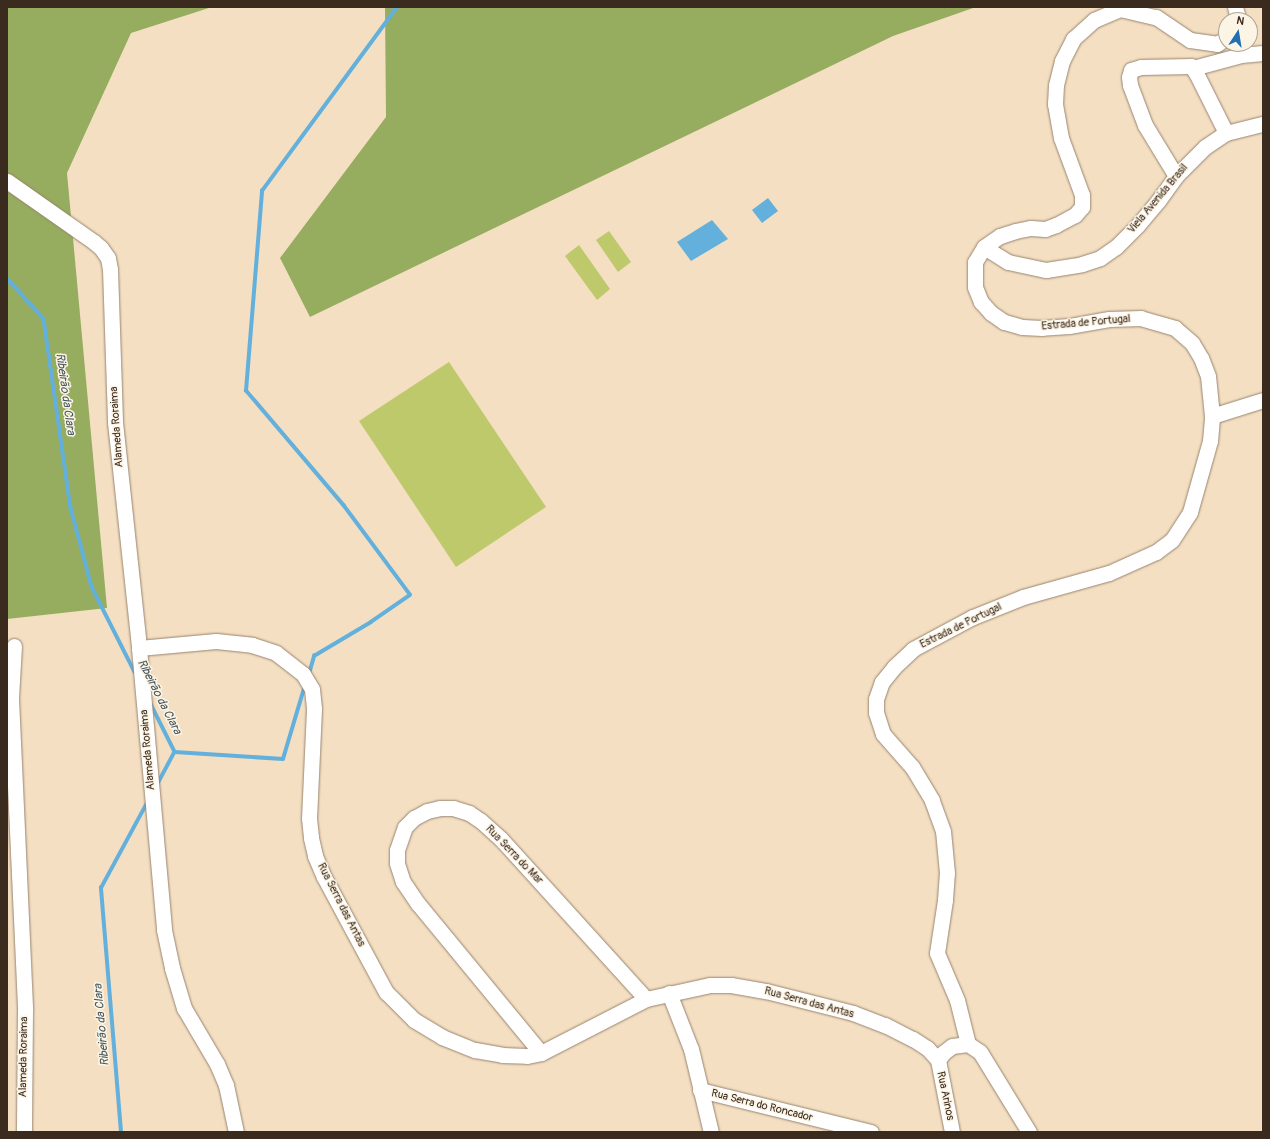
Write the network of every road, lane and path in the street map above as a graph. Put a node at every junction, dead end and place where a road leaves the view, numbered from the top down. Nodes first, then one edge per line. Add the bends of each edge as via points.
1 (1218, 43) edge
2 (1263, 53) edge
3 (1193, 68) junction
4 (1263, 124) edge
5 (1226, 133) junction
6 (1176, 176) junction
7 (7, 181) edge
8 (984, 247) junction
9 (1263, 400) edge
10 (1212, 416) junction
11 (14, 646) dead end
12 (139, 648) junction
13 (13, 895) edge
14 (669, 993) junction
15 (646, 999) junction
16 (968, 1044) junction
17 (541, 1053) junction
18 (938, 1060) junction
19 (700, 1090) junction
20 (24, 1132) edge
21 (236, 1132) edge
22 (711, 1132) edge
23 (871, 1132) edge
24 (952, 1132) edge
25 (1029, 1132) edge

1 - 8 street, Estrada de Portugal via 1190,40 1156,17 1120,9 1094,20 1073,39 1062,61 1055,91 1061,138 1082,195 1082,207 1075,215 1056,225 1045,229 1015,231 1000,236
2 - 3 street via 1241,55
3 - 5 street
3 - 6 street via 1176,65 1141,66 1131,70 1128,76 1145,125
4 - 5 street, Viela Avenida Brasil
5 - 6 street, Viela Avenida Brasil via 1205,147
6 - 8 street, Viela Avenida Brasil via 1158,201 1116,247 1100,258 1082,264 1046,270 1035,269 1008,262
7 - 12 street, Alameda Roraima via 102,248 108,258 115,422
8 - 10 street, Estrada de Portugal via 975,262 975,288 981,302 991,313 1004,322 1022,327 1069,326 1109,319 1141,318 1175,328 1192,342 1201,358 1208,376
9 - 10 street
10 - 16 street, Estrada de Portugal via 1210,441 1190,512 1172,540 1156,552 1109,573 1023,597 973,617 913,649 882,682 876,699 876,713 883,734 912,767 932,800 943,831 947,880 937,953 957,1000
11 - 13 street, Alameda Roraima via 11,698
12 - 17 street, Rua Serra das Antas via 216,641 252,645 276,653 302,674 312,689 314,709 309,818 311,838 324,877 386,992 414,1020 442,1037 475,1050 502,1055 527,1056
12 - 21 street, Alameda Roraima via 164,930 184,1008 217,1064 226,1085
13 - 20 street, Alameda Roraima via 25,1011
14 - 15 street, Rua Serra das Antas
14 - 18 street, Rua Serra das Antas via 710,985 731,985 766,991 853,1013 885,1024 927,1048
14 - 19 street via 691,1050
15 - 17 street, Rua Serra das Antas
15 - 17 street, Rua Serra do Mar via 481,820 454,808 427,811 405,826 397,850 397,862 403,882 418,904
16 - 18 street via 952,1046
16 - 25 street via 980,1052
18 - 24 street, Rua Arinos
19 - 22 street
19 - 23 street, Rua Serra do Roncador

